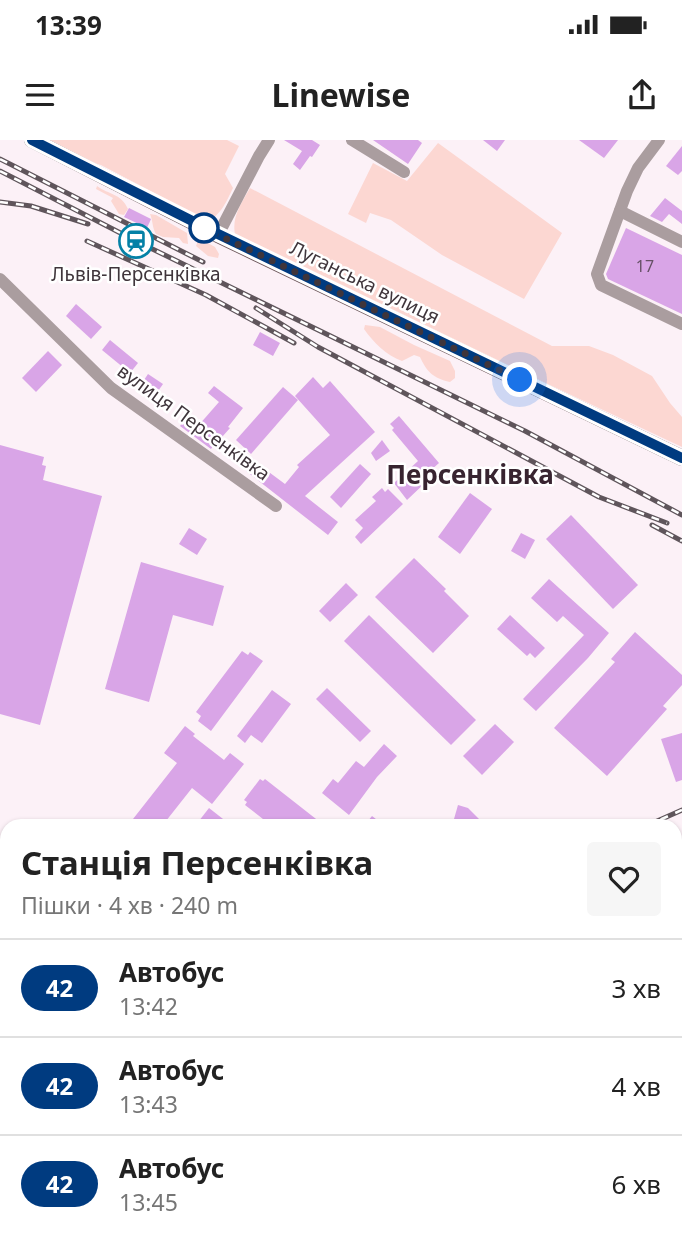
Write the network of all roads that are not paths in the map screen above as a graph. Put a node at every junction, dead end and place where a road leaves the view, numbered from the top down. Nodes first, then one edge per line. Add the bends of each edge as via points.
1 (32, 140) edge
2 (269, 140) edge
3 (352, 140) edge
4 (659, 140) edge
5 (404, 172) dead end
6 (620, 211) junction
7 (218, 234) junction
8 (682, 242) edge
9 (0, 279) edge
10 (682, 324) edge
11 (682, 458) edge
12 (276, 506) dead end

1 - 7 main road, Луганська вулиця
2 - 7 street
3 - 5 street
4 - 6 street via 638,167
6 - 8 street
6 - 10 street via 597,274 601,285
7 - 11 main road, Луганська вулиця
9 - 12 street, вулиця Персенківка via 111,388

